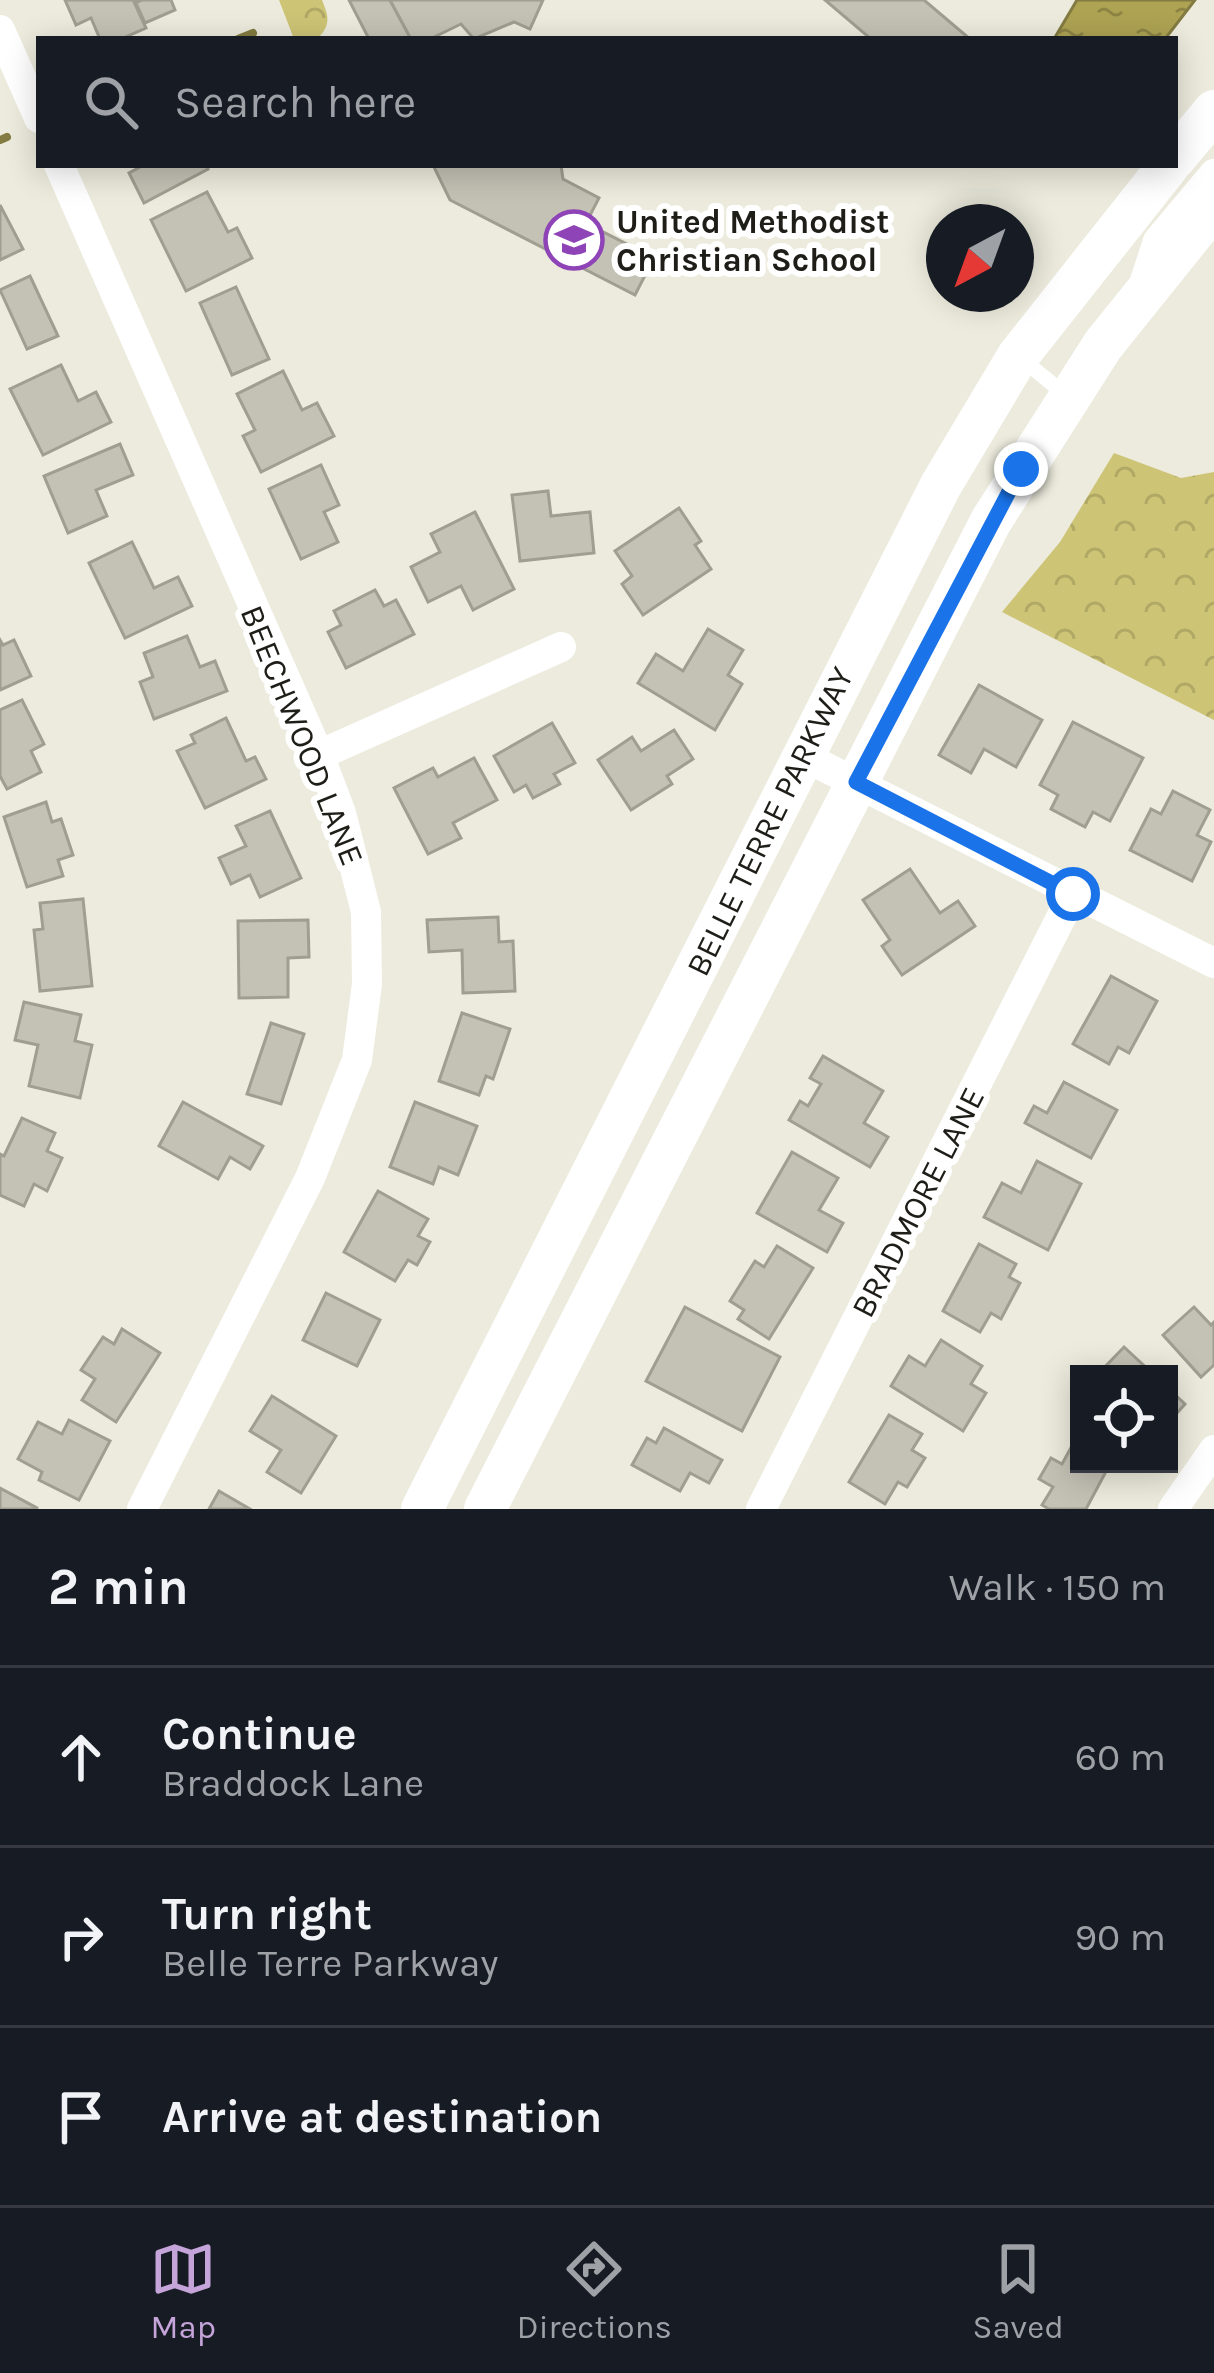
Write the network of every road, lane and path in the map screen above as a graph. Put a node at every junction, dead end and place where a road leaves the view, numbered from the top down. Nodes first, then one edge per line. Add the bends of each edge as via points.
1 (0, 29) edge
2 (36, 111) edge
3 (1214, 111) edge
4 (1178, 154) edge
5 (60, 168) edge
6 (1167, 168) edge
7 (1214, 174) edge
8 (1214, 207) edge
9 (1140, 298) junction
10 (1018, 356) junction
11 (1067, 396) junction
12 (561, 647) dead end
13 (801, 754) junction
14 (319, 755) junction
15 (856, 782) junction
16 (1073, 894) junction
17 (1214, 963) edge
18 (1214, 1450) edge
19 (142, 1509) edge
20 (422, 1509) edge
21 (485, 1509) edge
22 (761, 1509) edge
23 (1173, 1509) edge

1 - 2 street
3 - 4 main road
5 - 14 street, BEECHWOOD LANE
6 - 10 main road, BELLE TERRE PARKWAY
7 - 9 street via 1157,241
8 - 9 main road, BELLE TERRE PARKWAY
9 - 11 main road, BELLE TERRE PARKWAY
10 - 11 lane
10 - 13 main road, BELLE TERRE PARKWAY via 916,530
11 - 15 main road, BELLE TERRE PARKWAY via 991,520
12 - 14 street
13 - 15 street
13 - 20 main road, BELLE TERRE PARKWAY
14 - 19 street, BEECHWOOD LANE via 366,912 357,1060 310,1178
15 - 16 street
15 - 21 main road, BELLE TERRE PARKWAY
16 - 17 street
16 - 22 street, BRADMORE LANE
18 - 23 street

